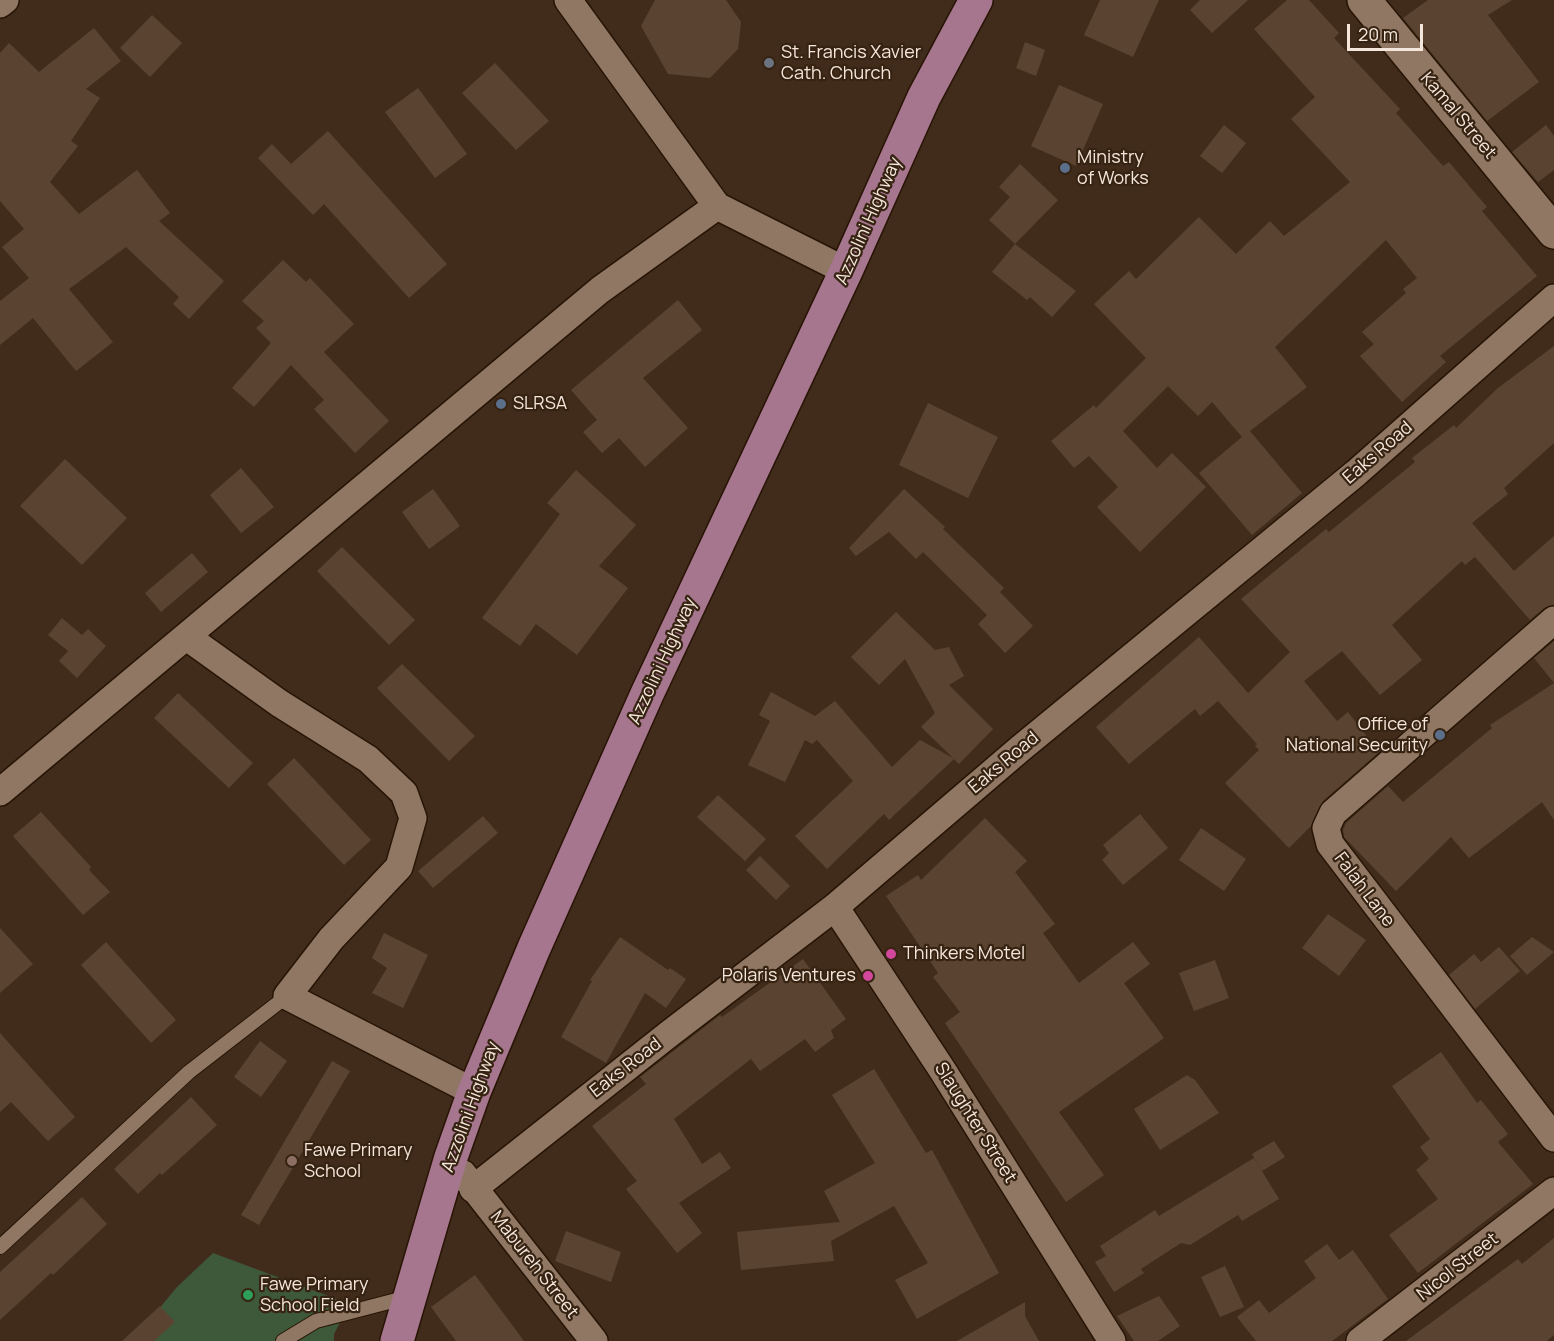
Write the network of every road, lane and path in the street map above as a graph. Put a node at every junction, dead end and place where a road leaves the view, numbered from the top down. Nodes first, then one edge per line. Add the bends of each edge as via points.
1 (5, 0) edge
2 (568, 0) edge
3 (976, 0) edge
4 (1364, 0) edge
5 (0, 4) edge
6 (717, 206) junction
7 (1554, 231) edge
8 (846, 271) junction
9 (1554, 298) edge
10 (1554, 620) edge
11 (188, 637) junction
12 (0, 792) edge
13 (835, 907) junction
14 (287, 996) junction
15 (474, 1092) junction
16 (1554, 1138) edge
17 (451, 1157) junction
18 (473, 1189) junction
19 (1554, 1191) edge
20 (0, 1247) edge
21 (408, 1297) junction
22 (283, 1341) edge
23 (397, 1341) edge
24 (594, 1341) edge
25 (1112, 1341) edge
26 (1360, 1341) edge

1 - 5 street
2 - 6 street
3 - 8 main road, Azzolini Highway via 924,97
4 - 7 street, Kamal Street
6 - 8 street
6 - 11 street via 600,290
8 - 15 main road, Azzolini Highway via 647,694
9 - 13 street, Eaks Road via 1356,473 1021,748
10 - 16 street, Falah Lane via 1333,813 1326,828 1330,844
11 - 12 street
11 - 14 street via 279,703 368,759 404,793 412,818 399,867 331,939
13 - 18 street, Eaks Road
13 - 25 street, Slaughter Street
14 - 15 street
14 - 20 lane via 189,1072
15 - 17 main road, Azzolini Highway
17 - 18 street
17 - 21 main road, Azzolini Highway
18 - 24 street, Mabureh Street
19 - 26 street, Nicol Street
21 - 22 lane via 316,1321
21 - 23 main road, Azzolini Highway

